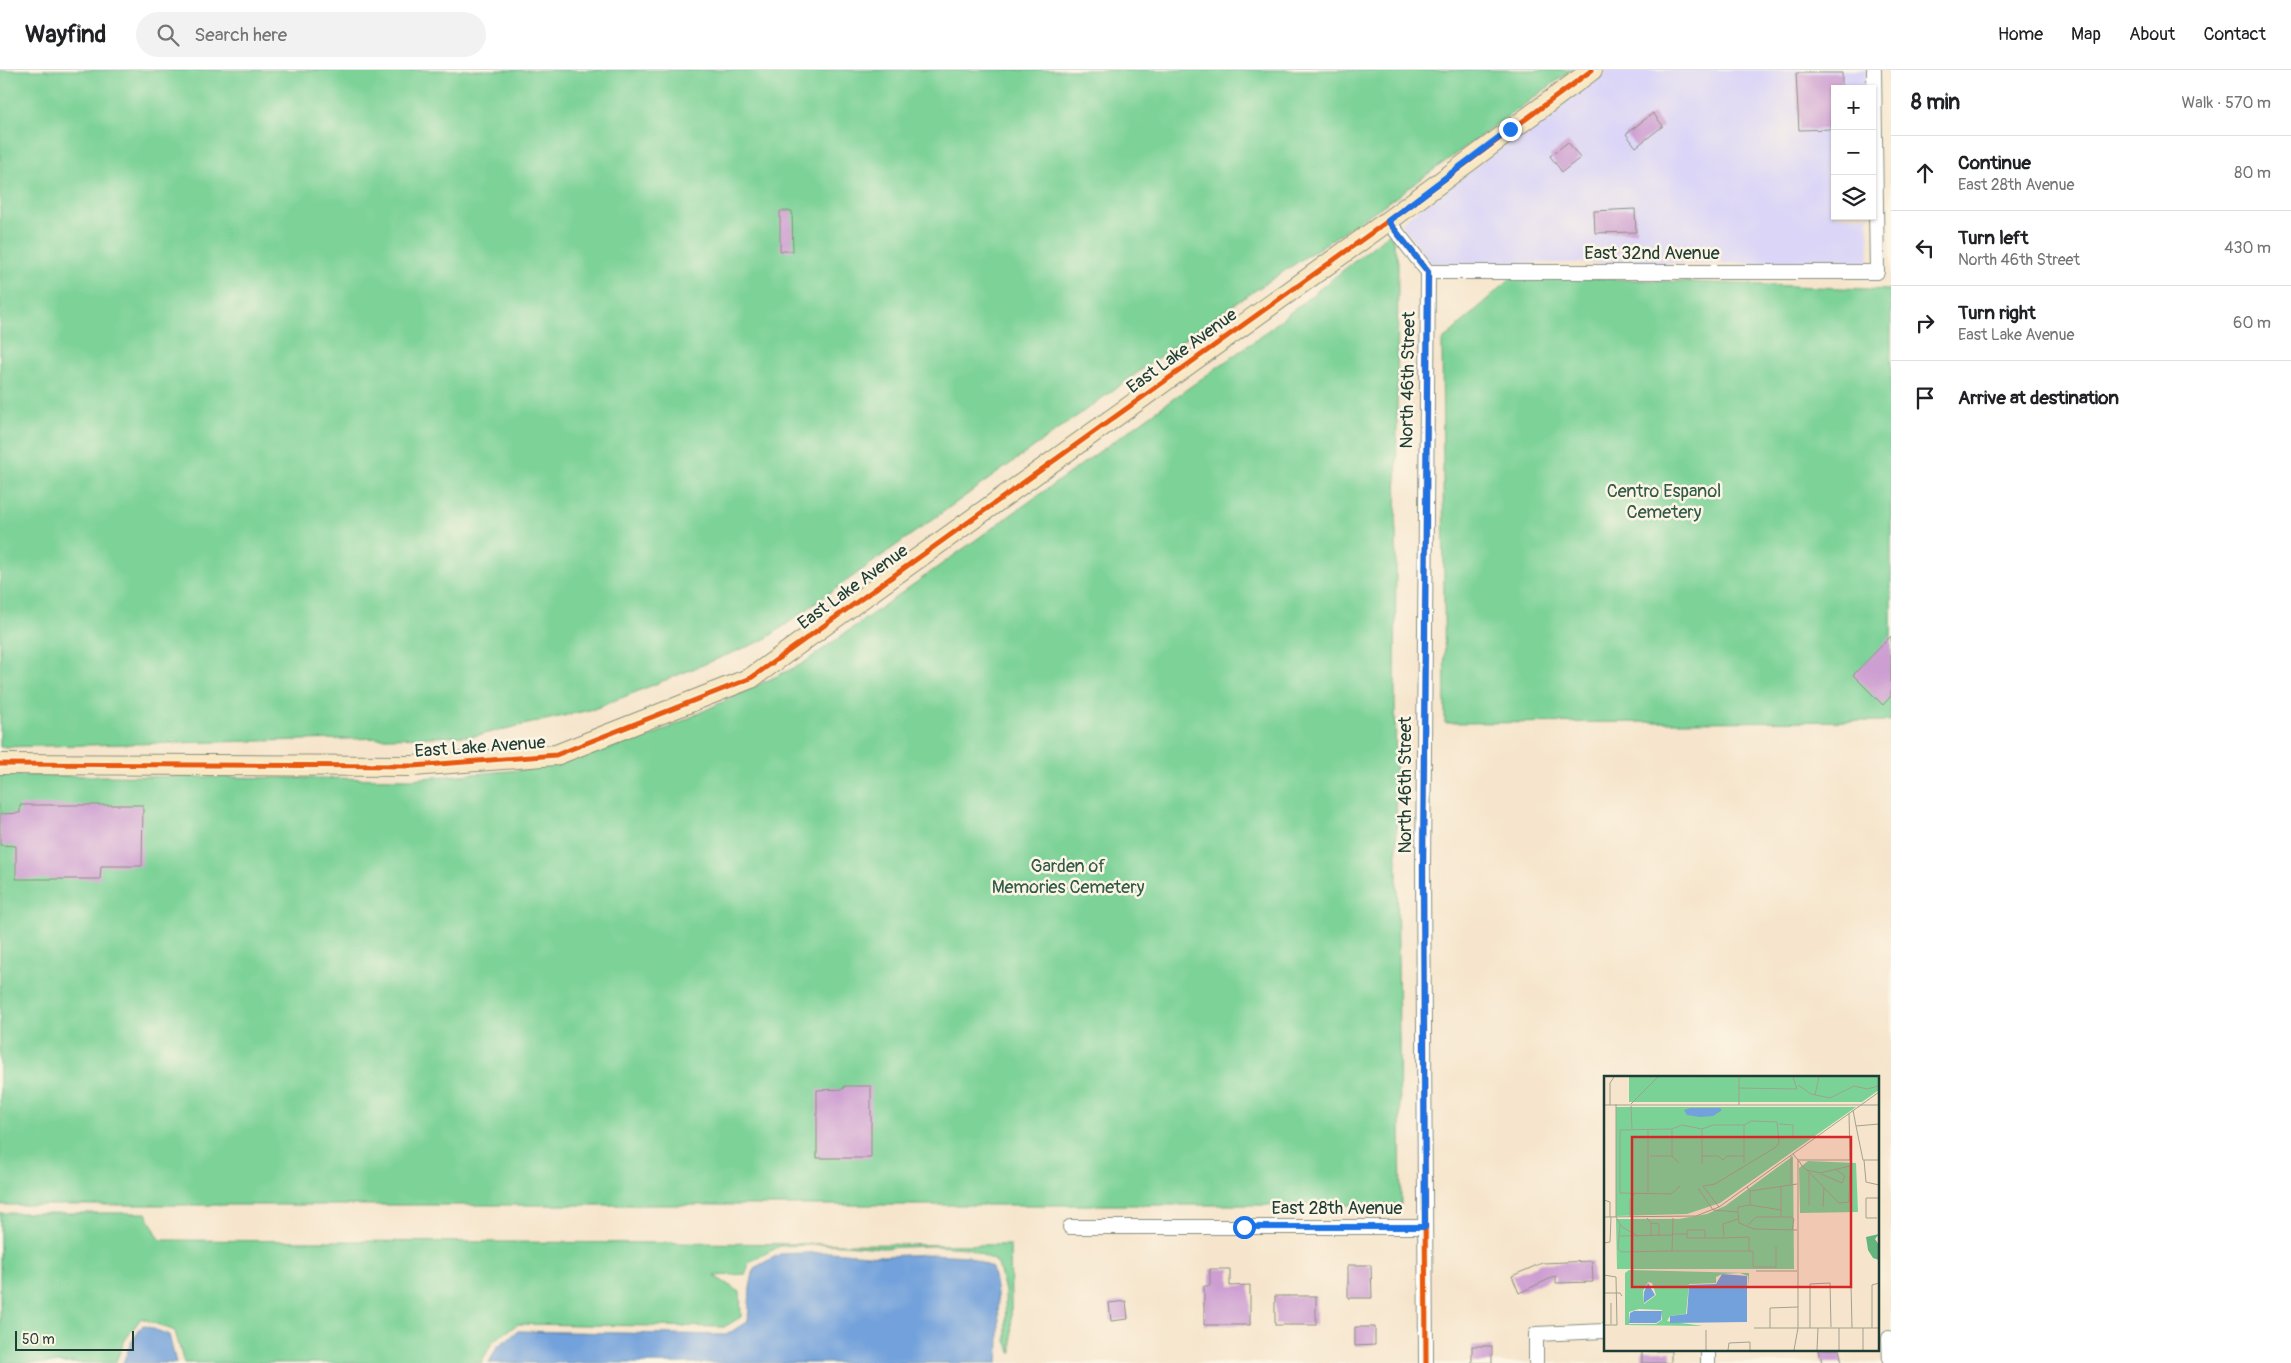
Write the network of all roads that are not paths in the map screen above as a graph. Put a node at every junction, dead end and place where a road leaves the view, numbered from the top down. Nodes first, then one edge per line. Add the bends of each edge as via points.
1 (1592, 70) edge
2 (1874, 70) edge
3 (1388, 221) junction
4 (1428, 272) junction
5 (0, 764) edge
6 (1070, 1227) dead end
7 (1425, 1227) junction
8 (1604, 1331) edge
9 (1890, 1338) dead end
10 (1708, 1350) edge
11 (1426, 1363) edge
12 (1536, 1363) edge
13 (1708, 1363) edge
14 (1890, 1363) edge

1 - 3 street, East Lake Avenue
2 - 4 street, East 32nd Avenue via 1877,272
3 - 4 street
3 - 5 street, East Lake Avenue via 751,678 565,752 413,766
4 - 7 street, North 46th Street via 1423,869
6 - 7 street, East 28th Avenue
7 - 11 street, North 46th Street
8 - 12 street via 1536,1334
9 - 14 street
10 - 13 street

